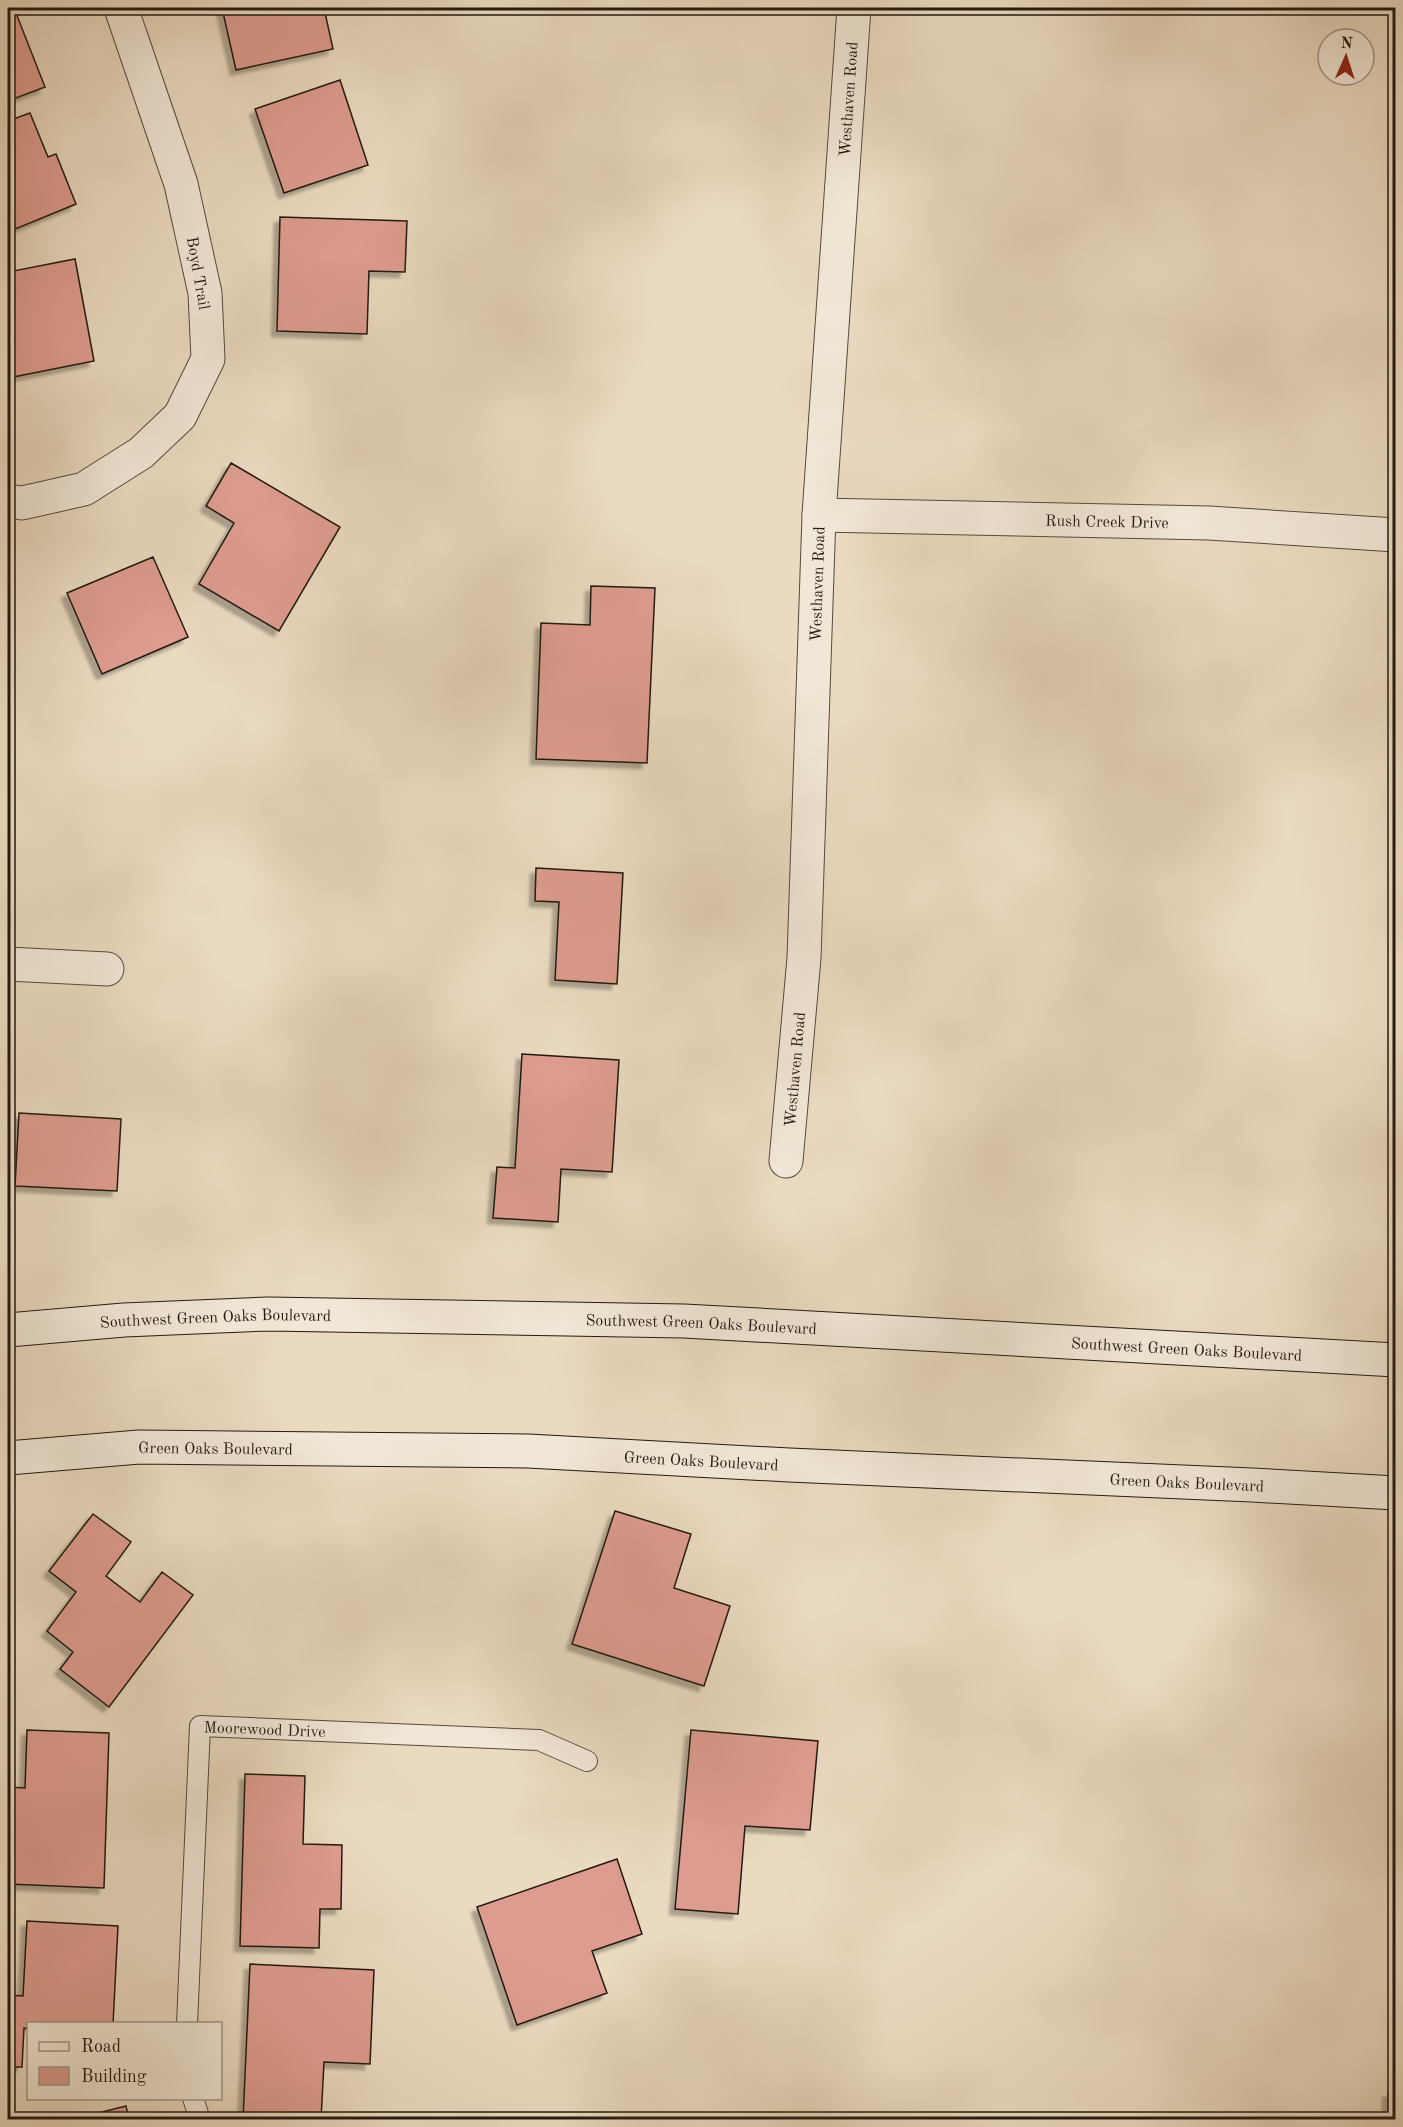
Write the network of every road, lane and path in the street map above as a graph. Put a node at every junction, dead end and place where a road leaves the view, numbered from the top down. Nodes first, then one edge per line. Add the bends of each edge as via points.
1 (121, 8) edge
2 (854, 8) edge
3 (8, 501) edge
4 (819, 515) junction
5 (1395, 535) edge
6 (8, 964) edge
7 (107, 969) dead end
8 (786, 1161) dead end
9 (8, 1330) edge
10 (1395, 1360) edge
11 (8, 1458) edge
12 (1395, 1493) edge
13 (587, 1761) dead end
14 (186, 2022) edge
15 (194, 2100) edge
16 (200, 2120) edge

1 - 3 main road, Boyd Trail via 181,184 205,293 208,359 180,416 141,453 84,489 22,503
2 - 4 main road, Westhaven Road
4 - 5 main road, Rush Creek Drive via 1209,523
4 - 8 main road, Westhaven Road via 804,958
6 - 7 main road
9 - 10 main road, Southwest Green Oaks Boulevard via 268,1314 672,1321
11 - 12 main road, Green Oaks Boulevard via 139,1447 528,1451
13 - 14 lane, Moorewood Drive via 539,1740 200,1726
15 - 16 lane

